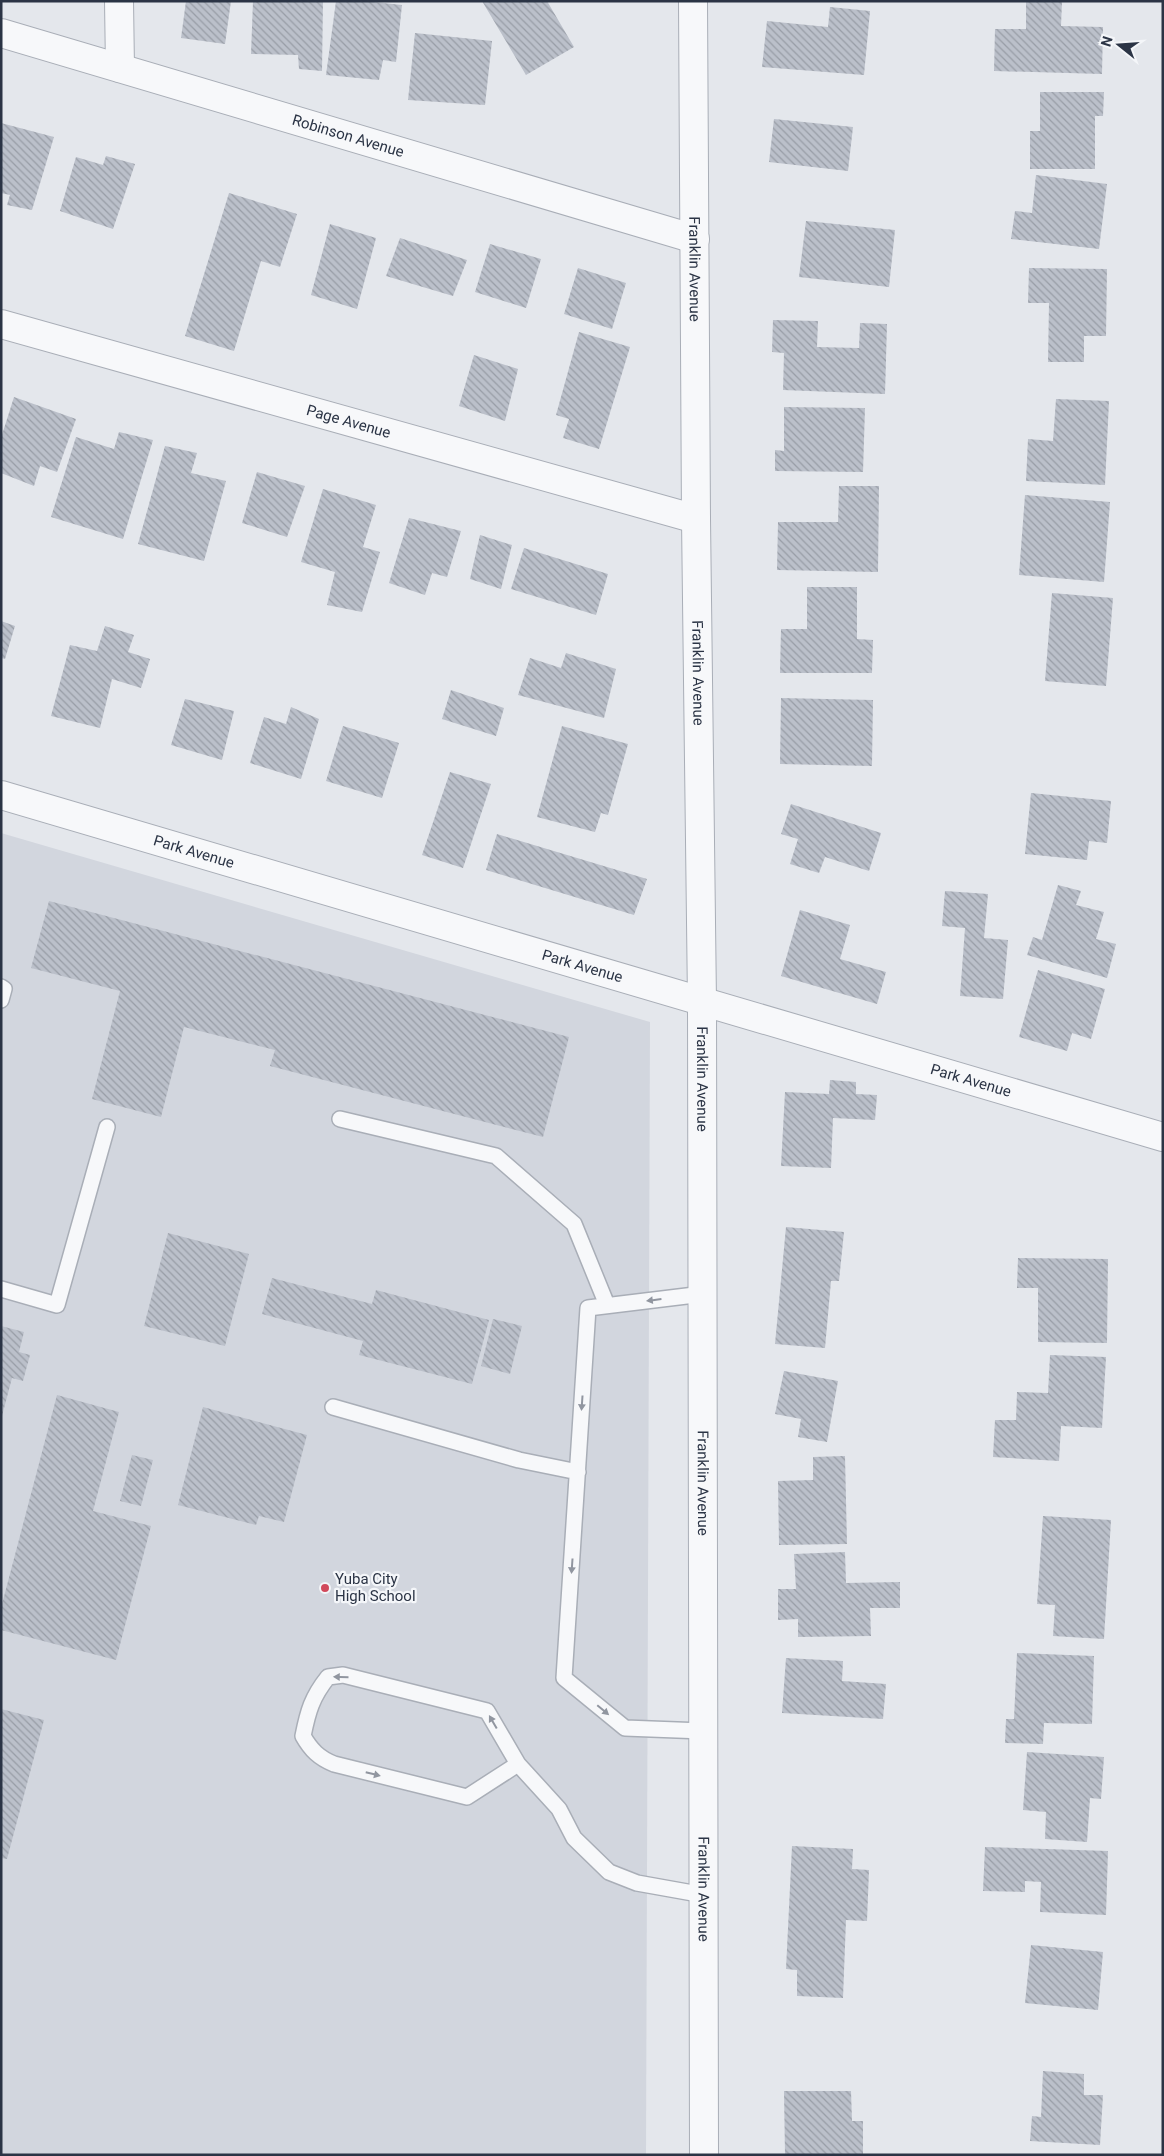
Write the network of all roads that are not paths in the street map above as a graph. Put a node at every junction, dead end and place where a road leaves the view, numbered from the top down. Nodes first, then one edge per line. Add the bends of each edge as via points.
1 (119, 1) edge
2 (693, 1) edge
3 (1, 34) edge
4 (120, 68) junction
5 (695, 239) junction
6 (1, 324) edge
7 (696, 519) junction
8 (1, 795) edge
9 (1, 987) edge
10 (1, 1000) edge
11 (702, 1002) junction
12 (340, 1119) dead end
13 (107, 1127) dead end
14 (1163, 1137) edge
15 (1, 1289) edge
16 (702, 1294) junction
17 (607, 1305) junction
18 (333, 1407) dead end
19 (578, 1472) junction
20 (703, 1730) junction
21 (518, 1764) junction
22 (704, 1896) junction
23 (704, 2155) edge

1 - 4 street
2 - 5 street, Franklin Avenue
3 - 4 street, Robinson Avenue
4 - 5 street, Robinson Avenue
5 - 7 street, Franklin Avenue
6 - 7 street, Page Avenue
7 - 11 street, Franklin Avenue
8 - 11 street, Park Avenue
9 - 10 lane via 4,989
11 - 14 street, Park Avenue
11 - 16 street, Franklin Avenue
12 - 17 lane via 496,1156 574,1224
13 - 15 lane via 57,1305
16 -> 17 lane
16 - 20 street, Franklin Avenue
17 -> 19 lane via 588,1308
18 - 19 lane via 519,1460
19 -> 20 lane via 564,1678 625,1728
20 - 22 street, Franklin Avenue
21 -> 21 lane via 486,1711 343,1675 328,1677 308,1708 303,1736 314,1752 334,1764 467,1797
21 - 22 lane via 559,1809 574,1838 609,1872 637,1882
22 - 23 street, Franklin Avenue

